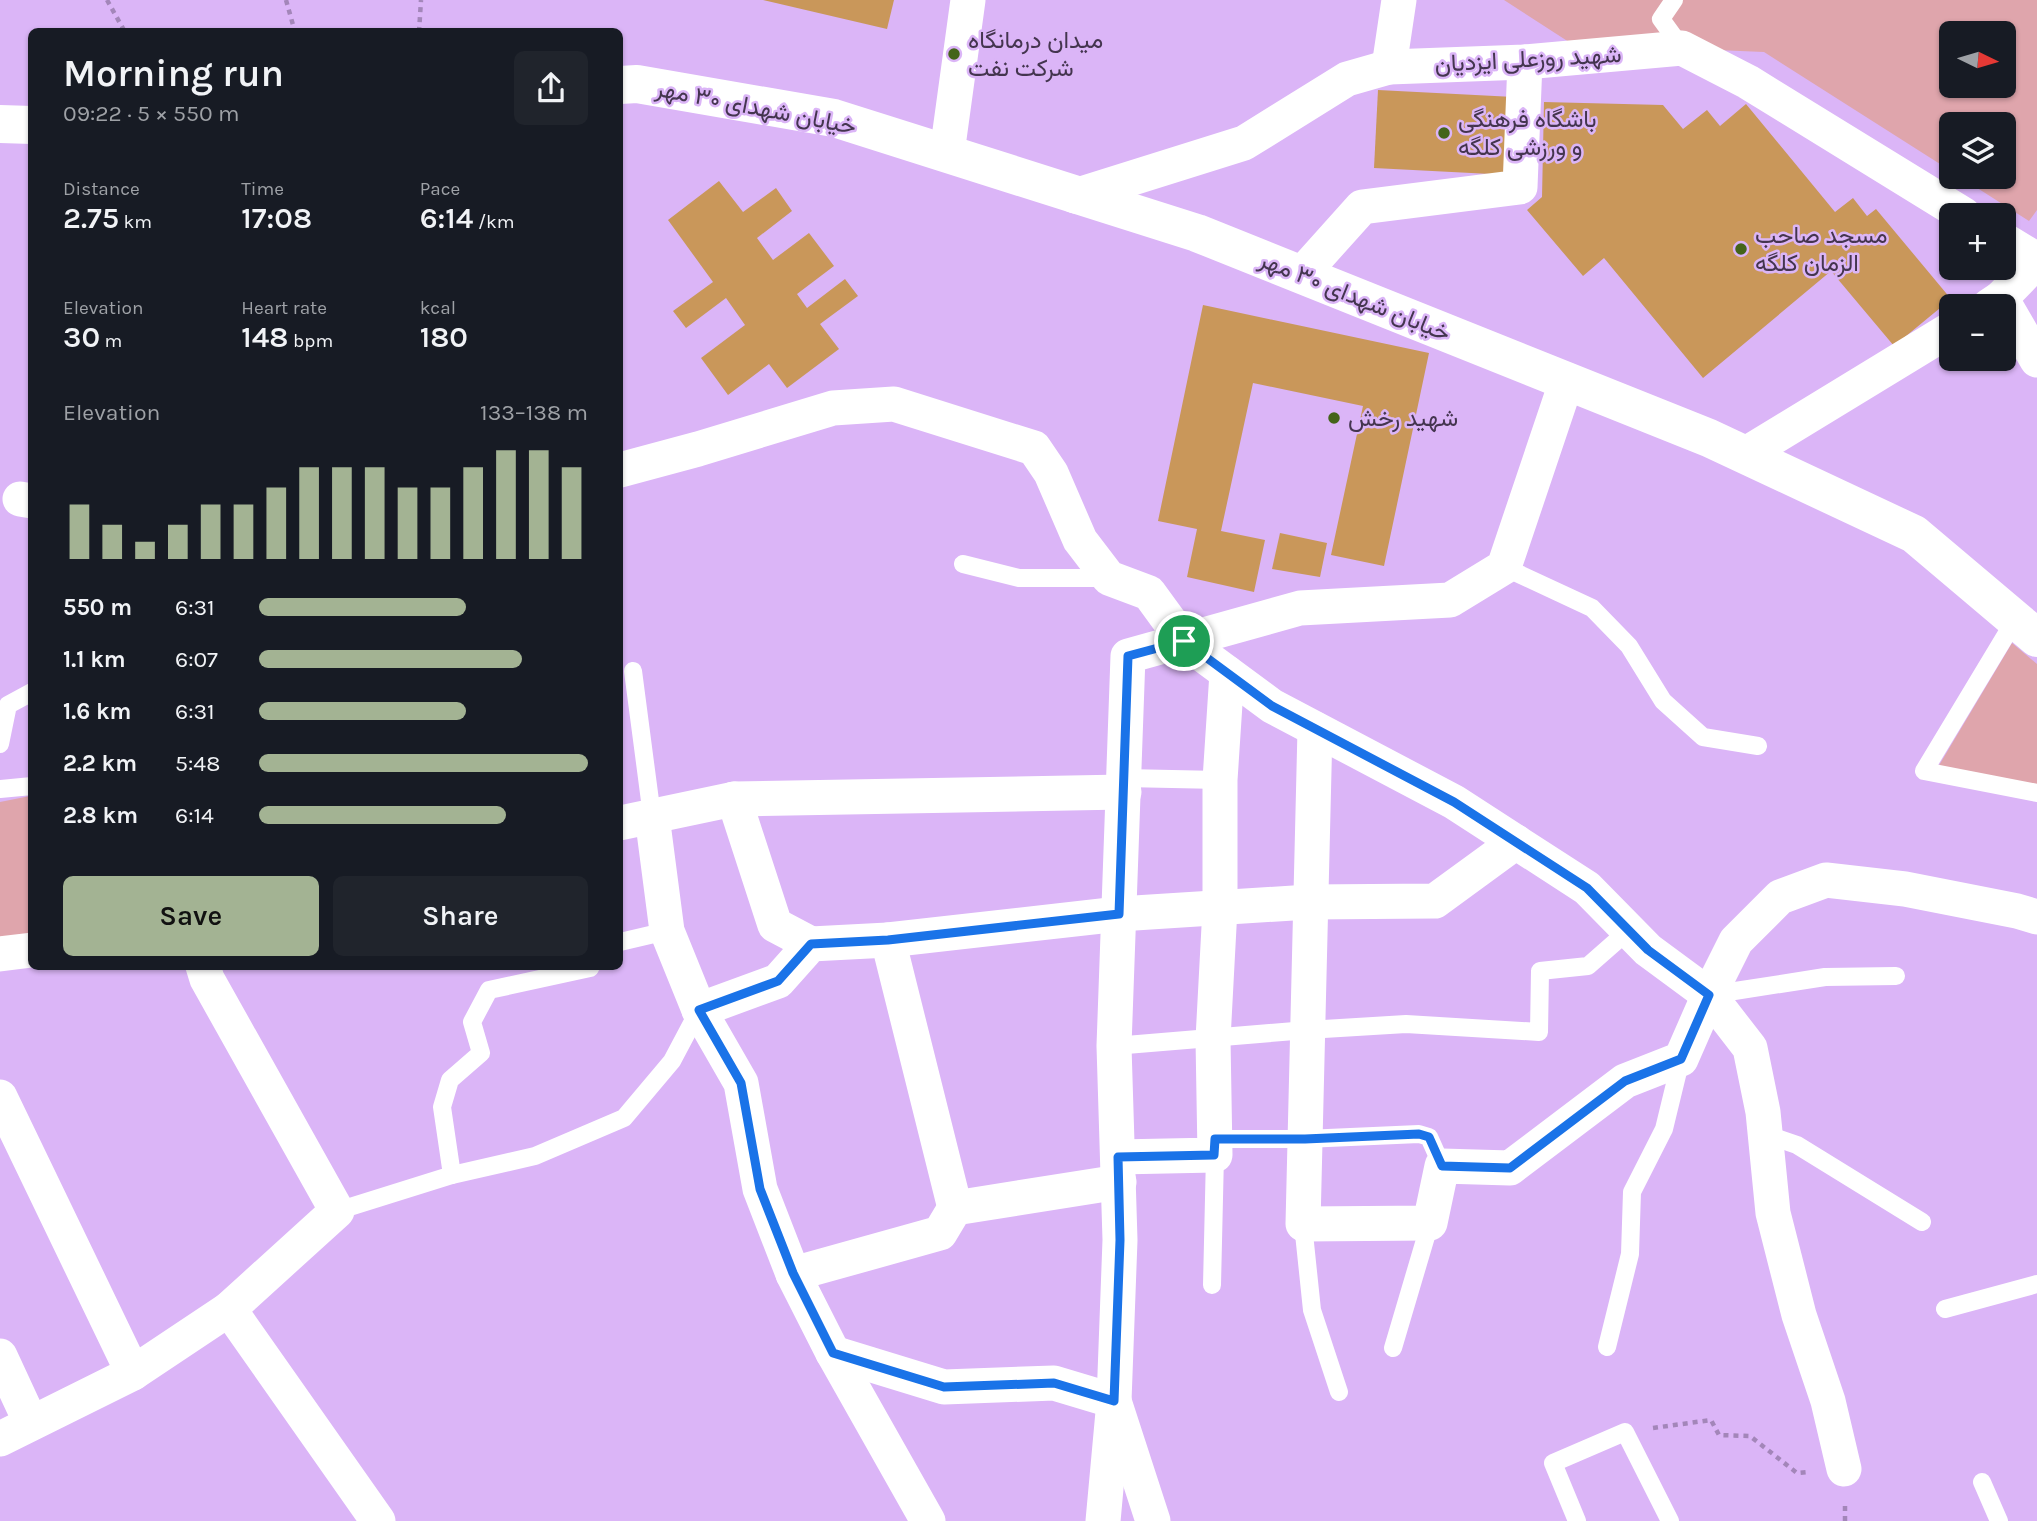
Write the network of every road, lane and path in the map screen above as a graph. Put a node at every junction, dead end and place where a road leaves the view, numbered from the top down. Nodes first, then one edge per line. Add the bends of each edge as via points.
1 (107, 0) edge
2 (286, 0) edge
3 (421, 0) edge
4 (968, 0) edge
5 (1399, 0) edge
6 (1674, 0) edge
7 (123, 28) edge
8 (294, 28) edge
9 (419, 28) edge
10 (1682, 48) junction
11 (1525, 62) junction
12 (1389, 67) junction
13 (623, 85) edge
14 (0, 124) edge
15 (28, 124) edge
16 (947, 153) junction
17 (1075, 196) junction
18 (1945, 203) edge
19 (2016, 248) edge
20 (2037, 261) edge
21 (1301, 275) junction
22 (2003, 294) edge
23 (2016, 331) edge
24 (1939, 336) edge
25 (2037, 360) edge
26 (1567, 380) junction
27 (1746, 454) junction
28 (623, 469) edge
29 (963, 564) dead end
30 (1504, 567) junction
31 (1109, 578) junction
32 (2026, 629) edge
33 (1184, 641) junction
34 (633, 671) dead end
35 (1227, 673) junction
36 (28, 694) edge
37 (1315, 729) junction
38 (0, 744) edge
39 (1758, 746) dead end
40 (1220, 780) junction
41 (1124, 785) junction
42 (28, 786) edge
43 (0, 789) edge
44 (2037, 793) edge
45 (734, 799) junction
46 (636, 819) edge
47 (1516, 842) junction
48 (1310, 902) junction
49 (1220, 908) junction
50 (1119, 914) junction
51 (2037, 917) edge
52 (1629, 930) junction
53 (667, 931) junction
54 (888, 940) junction
55 (623, 941) edge
56 (811, 944) junction
57 (28, 950) edge
58 (0, 954) edge
59 (204, 970) edge
60 (580, 970) edge
61 (1896, 976) dead end
62 (1709, 995) junction
63 (699, 1010) junction
64 (1307, 1030) junction
65 (1213, 1039) junction
66 (1114, 1046) junction
67 (1681, 1059) junction
68 (0, 1097) edge
69 (1765, 1135) junction
70 (1305, 1139) junction
71 (1215, 1147) junction
72 (1442, 1166) junction
73 (1118, 1169) junction
74 (452, 1175) junction
75 (955, 1208) junction
76 (337, 1211) junction
77 (1922, 1222) dead end
78 (1430, 1223) junction
79 (1303, 1224) junction
80 (793, 1273) junction
81 (2037, 1284) edge
82 (1212, 1285) dead end
83 (229, 1309) junction
84 (1945, 1309) dead end
85 (1607, 1347) dead end
86 (1393, 1348) dead end
87 (833, 1353) junction
88 (0, 1356) edge
89 (133, 1373) junction
90 (1339, 1392) dead end
91 (1114, 1401) junction
92 (32, 1423) junction
93 (1625, 1432) junction
94 (0, 1439) edge
95 (1844, 1469) joint
96 (1982, 1482) dead end
97 (378, 1521) edge
98 (928, 1521) edge
99 (1103, 1521) edge
100 (1153, 1521) edge
101 (1577, 1521) edge
102 (1670, 1521) edge
103 (2000, 1521) edge

1 - 7 path
2 - 8 path
3 - 9 path
4 - 16 street
5 - 12 street
6 - 10 lane via 1661,19
10 - 11 street, شهید روزعلی ایزدیان
10 - 18 street via 1748,82
11 - 12 street, شهید روزعلی ایزدیان
11 - 21 street via 1520,187 1362,207
12 - 17 street, شهید روزعلی ایزدیان via 1347,79 1244,143
13 - 16 main road, خیابان شهدای ۳۰ مهر via 834,118
14 - 15 main road
16 - 17 main road, خیابان شهدای ۳۰ مهر
17 - 21 main road, خیابان شهدای ۳۰ مهر via 1197,233
19 - 20 street
20 - 22 street
21 - 26 main road, خیابان شهدای ۳۰ مهر
23 - 25 street
24 - 27 street
26 - 27 main road, خیابان شهدای ۳۰ مهر
26 - 30 street
27 - 32 main road, خیابان شهدای ۳۰ مهر via 1914,534
28 - 31 street via 833,408 894,404 1034,448 1051,473 1080,540
29 - 31 lane via 1020,578
30 - 33 street via 1450,600 1300,608
30 - 39 lane via 1592,608 1629,646 1663,701 1703,737
31 - 33 street via 1149,593
32 - 44 lane via 1924,771
33 - 35 street
33 - 41 street via 1128,656
34 - 46 lane
35 - 37 street via 1272,706
35 - 40 street
36 - 38 lane via 8,705
37 - 47 street via 1454,802
37 - 48 street
40 - 41 lane
40 - 49 street
41 - 45 street
41 - 50 street
42 - 43 lane
45 - 46 street
45 - 56 street via 775,925
46 - 53 street
47 - 48 street via 1435,901
47 - 52 street via 1587,888
48 - 49 street
48 - 64 street
49 - 50 street
49 - 65 street
50 - 54 street
50 - 66 street
51 - 62 street via 1905,889 1826,880 1780,897 1736,941
52 - 62 street via 1648,950
52 - 64 lane via 1588,966 1540,971 1539,1032 1406,1024
53 - 55 lane
53 - 63 street
54 - 56 street
54 - 75 street
56 - 63 street via 778,981
57 - 58 street
59 - 76 street
60 - 74 lane via 489,989 472,1022 481,1053 450,1080 442,1107
61 - 62 lane via 1825,977
62 - 67 street
62 - 69 street via 1750,1048
63 - 74 lane via 672,1061 624,1118 535,1156
63 - 80 street via 741,1083 760,1189
64 - 65 lane
64 - 70 street
65 - 66 lane
65 - 71 street
66 - 73 street
67 - 72 street via 1625,1081 1510,1168
67 - 85 lane via 1664,1129 1632,1192 1630,1254
68 - 89 street
69 - 77 lane via 1797,1144
69 - 95 street via 1773,1213
70 - 71 lane
70 - 72 lane via 1419,1134 1429,1137
70 - 79 street
71 - 73 street
71 - 82 lane
72 - 78 street
73 - 75 street
73 - 91 street
74 - 76 lane
75 - 80 street via 940,1233
76 - 83 street
78 - 79 street
78 - 86 lane
79 - 90 lane via 1312,1310
80 - 87 street
81 - 84 lane
83 - 89 street
83 - 97 street
87 - 91 street via 944,1387 1054,1383
87 - 98 street
88 - 92 street
89 - 92 street
91 - 99 street
91 - 100 street
92 - 94 street
93 - 95 path via 1711,1420 1719,1435 1750,1436 1797,1473
93 - 101 lane via 1553,1463
93 - 102 lane
96 - 103 lane

